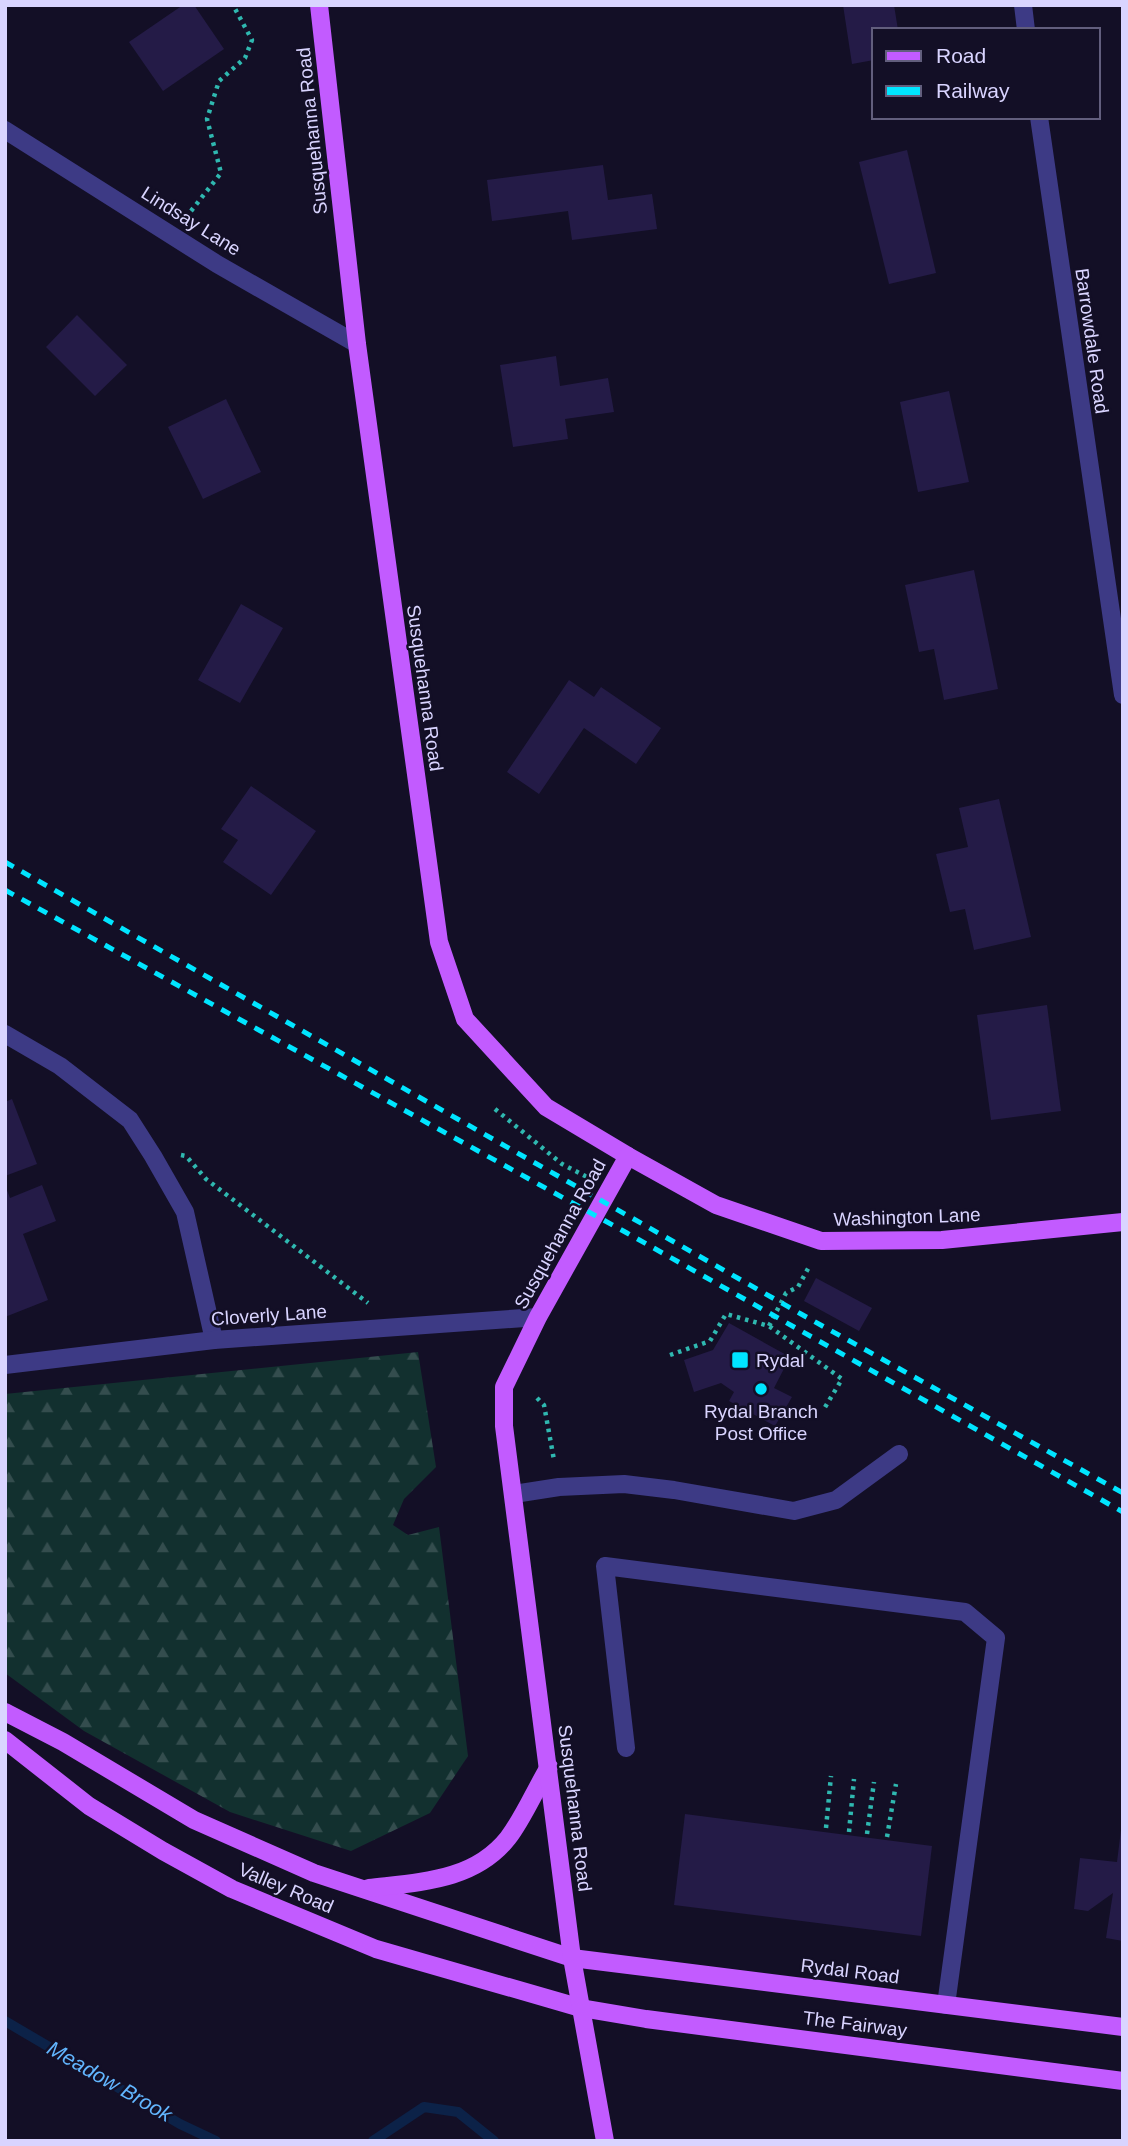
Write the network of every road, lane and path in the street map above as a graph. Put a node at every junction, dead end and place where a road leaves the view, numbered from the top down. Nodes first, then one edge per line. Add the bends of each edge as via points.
1 (233, 5) edge
2 (319, 5) edge
3 (1023, 5) edge
4 (1026, 28) edge
5 (1039, 119) edge
6 (5, 130) edge
7 (191, 211) dead end
8 (357, 344) junction
9 (1123, 695) edge
10 (5, 1034) edge
11 (495, 1109) dead end
12 (177, 1154) dead end
13 (628, 1156) junction
14 (588, 1177) dead end
15 (1123, 1222) edge
16 (810, 1265) dead end
17 (372, 1306) dead end
18 (538, 1317) junction
19 (769, 1326) junction
20 (214, 1340) junction
21 (670, 1355) dead end
22 (5, 1365) edge
23 (537, 1398) dead end
24 (824, 1409) dead end
25 (899, 1454) dead end
26 (554, 1460) dead end
27 (514, 1494) junction
28 (5, 1712) edge
29 (5, 1740) edge
30 (626, 1748) dead end
31 (549, 1767) junction
32 (831, 1776) dead end
33 (854, 1779) dead end
34 (874, 1782) dead end
35 (895, 1784) dead end
36 (826, 1828) dead end
37 (849, 1832) dead end
38 (867, 1834) dead end
39 (887, 1837) dead end
40 (364, 1889) junction
41 (572, 1958) junction
42 (946, 2005) junction
43 (581, 2008) junction
44 (1123, 2027) edge
45 (1123, 2081) edge
46 (605, 2141) edge

1 - 7 path via 251,40 246,58 219,81 207,119 221,173
2 - 8 main road, Susquehanna Road
3 - 4 street
5 - 9 street, Barrowdale Road
6 - 8 street, Lindsay Lane via 217,264
8 - 13 main road, Susquehanna Road via 439,942 465,1019 547,1107
10 - 20 street via 60,1066 130,1120 186,1212
11 - 14 path via 562,1164
12 - 17 path via 186,1156 206,1179
13 - 15 main road, Washington Lane via 716,1205 821,1241 942,1240
13 - 18 main road, Susquehanna Road
16 - 19 path via 799,1287 786,1293
18 - 20 street, Cloverly Lane
18 - 27 main road, Susquehanna Road via 504,1387 504,1426
19 - 21 path via 726,1314 710,1341
19 - 24 path via 842,1379
20 - 22 street, Cloverly Lane
23 - 26 path via 544,1405
25 - 27 street via 836,1500 794,1511 624,1484
27 - 31 main road, Susquehanna Road
28 - 40 main road, Valley Road via 194,1820 314,1873
29 - 43 main road, Valley Road via 89,1807 232,1889 376,1949
30 - 42 street via 605,1566 965,1612 996,1639
31 - 40 main road via 508,1838 479,1865 446,1878
31 - 41 main road, Susquehanna Road
32 - 36 path
33 - 37 path
34 - 38 path
35 - 39 path
40 - 41 main road, Valley Road
41 - 42 main road, Rydal Road
41 - 43 main road, Susquehanna Road
42 - 44 main road, Rydal Road
43 - 45 main road, The Fairway
43 - 46 main road, Susquehanna Road

